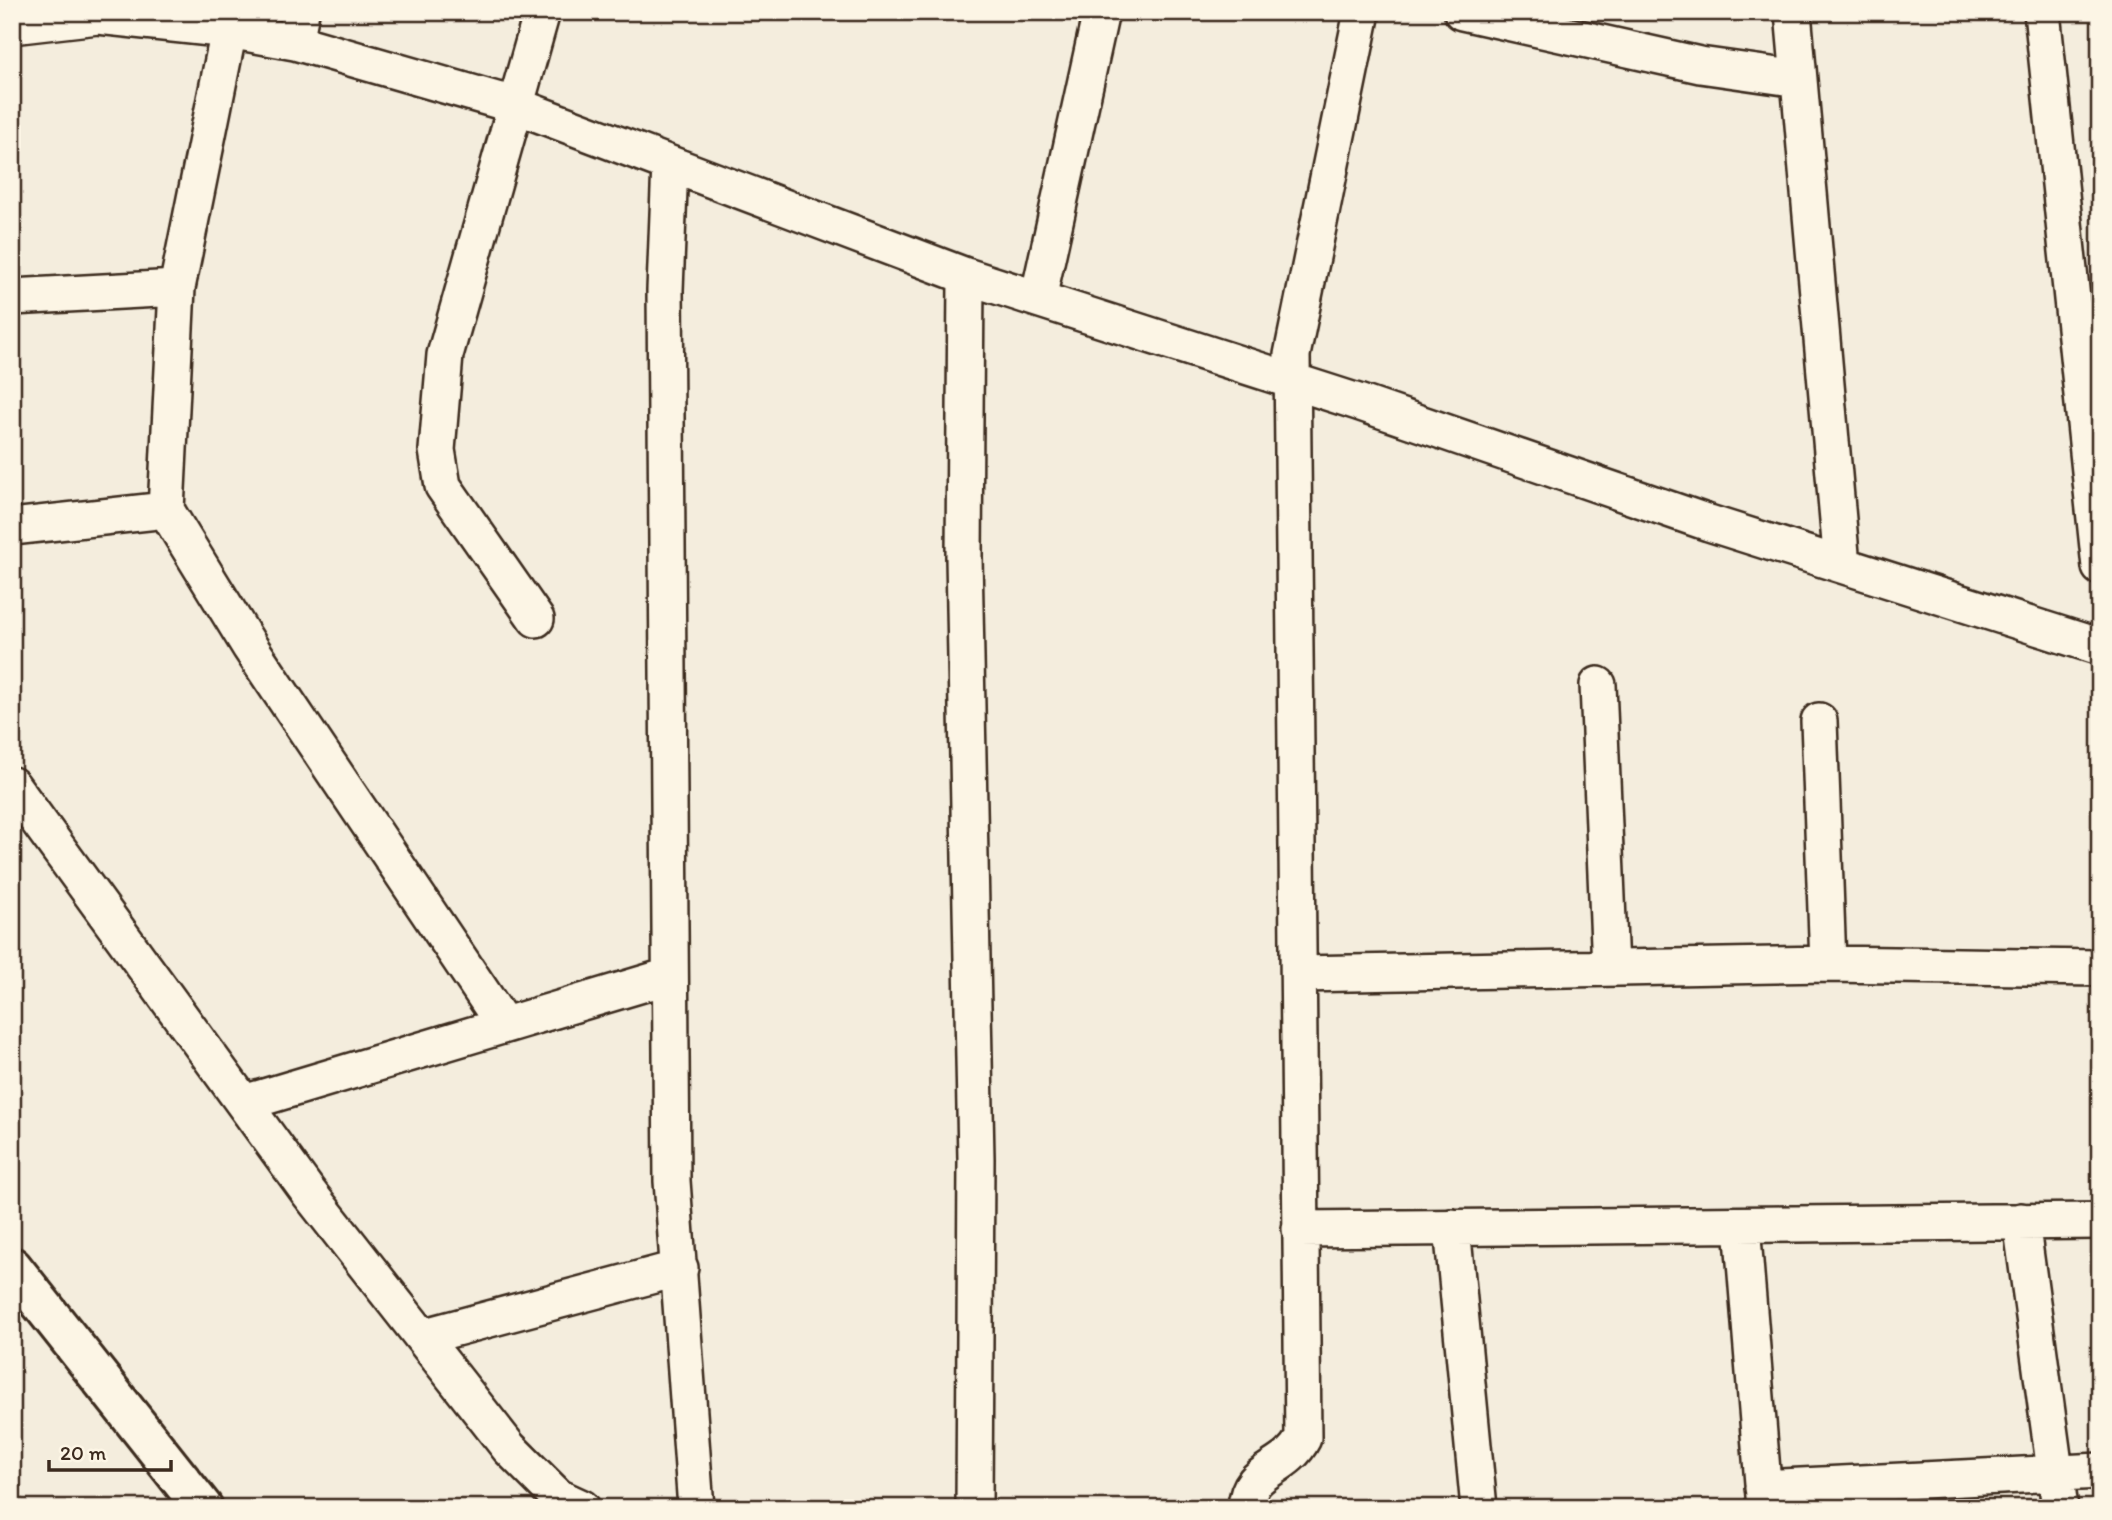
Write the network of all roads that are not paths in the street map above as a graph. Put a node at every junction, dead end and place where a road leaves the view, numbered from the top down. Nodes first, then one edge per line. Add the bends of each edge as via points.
1 (541, 12) edge
2 (1101, 12) edge
3 (1362, 12) edge
4 (1462, 12) edge
5 (1793, 12) edge
6 (2042, 12) edge
7 (97, 14) edge
8 (12, 26) edge
9 (298, 27) edge
10 (229, 30) junction
11 (1799, 79) junction
12 (517, 106) junction
13 (670, 164) junction
14 (966, 276) junction
15 (177, 288) junction
16 (12, 297) edge
17 (1038, 299) junction
18 (1291, 381) junction
19 (166, 510) junction
20 (12, 527) edge
21 (1842, 565) junction
22 (2100, 567) edge
23 (536, 619) dead end
24 (2100, 648) edge
25 (1598, 685) dead end
26 (1819, 720) dead end
27 (12, 785) edge
28 (1828, 964) junction
29 (1610, 968) junction
30 (2100, 968) edge
31 (1299, 974) junction
32 (669, 975) junction
33 (504, 1025) junction
34 (244, 1103) junction
35 (2100, 1221) edge
36 (2021, 1222) junction
37 (1742, 1225) junction
38 (1452, 1227) junction
39 (1300, 1229) junction
40 (12, 1267) edge
41 (680, 1268) junction
42 (422, 1337) junction
43 (2057, 1471) junction
44 (2100, 1471) edge
45 (1764, 1498) edge
46 (203, 1508) edge
47 (582, 1508) edge
48 (696, 1508) edge
49 (974, 1508) edge
50 (1246, 1508) edge
51 (1479, 1508) edge
52 (2060, 1508) edge

1 - 12 street
2 - 17 street
3 - 18 street via 1292,355
4 - 11 street via 1700,65
5 - 11 street
6 - 22 street
7 - 8 street
7 - 10 street
9 - 10 street
9 - 12 street
10 - 15 street
11 - 21 street
12 - 13 street
12 - 23 street via 445,355 437,450 443,486
13 - 14 street
13 - 32 street via 665,290
14 - 17 street
14 - 49 street via 964,557 976,1159
15 - 16 street
15 - 19 street
17 - 18 street
18 - 21 street
18 - 31 street
19 - 20 street
19 - 33 street via 250,648
21 - 24 street
25 - 29 street
26 - 28 street
27 - 34 street
28 - 29 street
28 - 30 street
29 - 31 street
31 - 39 street
32 - 33 street
32 - 41 street via 672,1181
33 - 34 street
34 - 42 street
35 - 36 street
36 - 37 street
36 - 43 street
37 - 38 street
37 - 45 street
38 - 39 street
38 - 51 street
39 - 50 street via 1303,1438 1294,1454 1254,1479
40 - 46 street
41 - 42 street
41 - 48 street
42 - 47 street via 509,1448 558,1497
43 - 44 street
43 - 45 street
43 - 52 street

